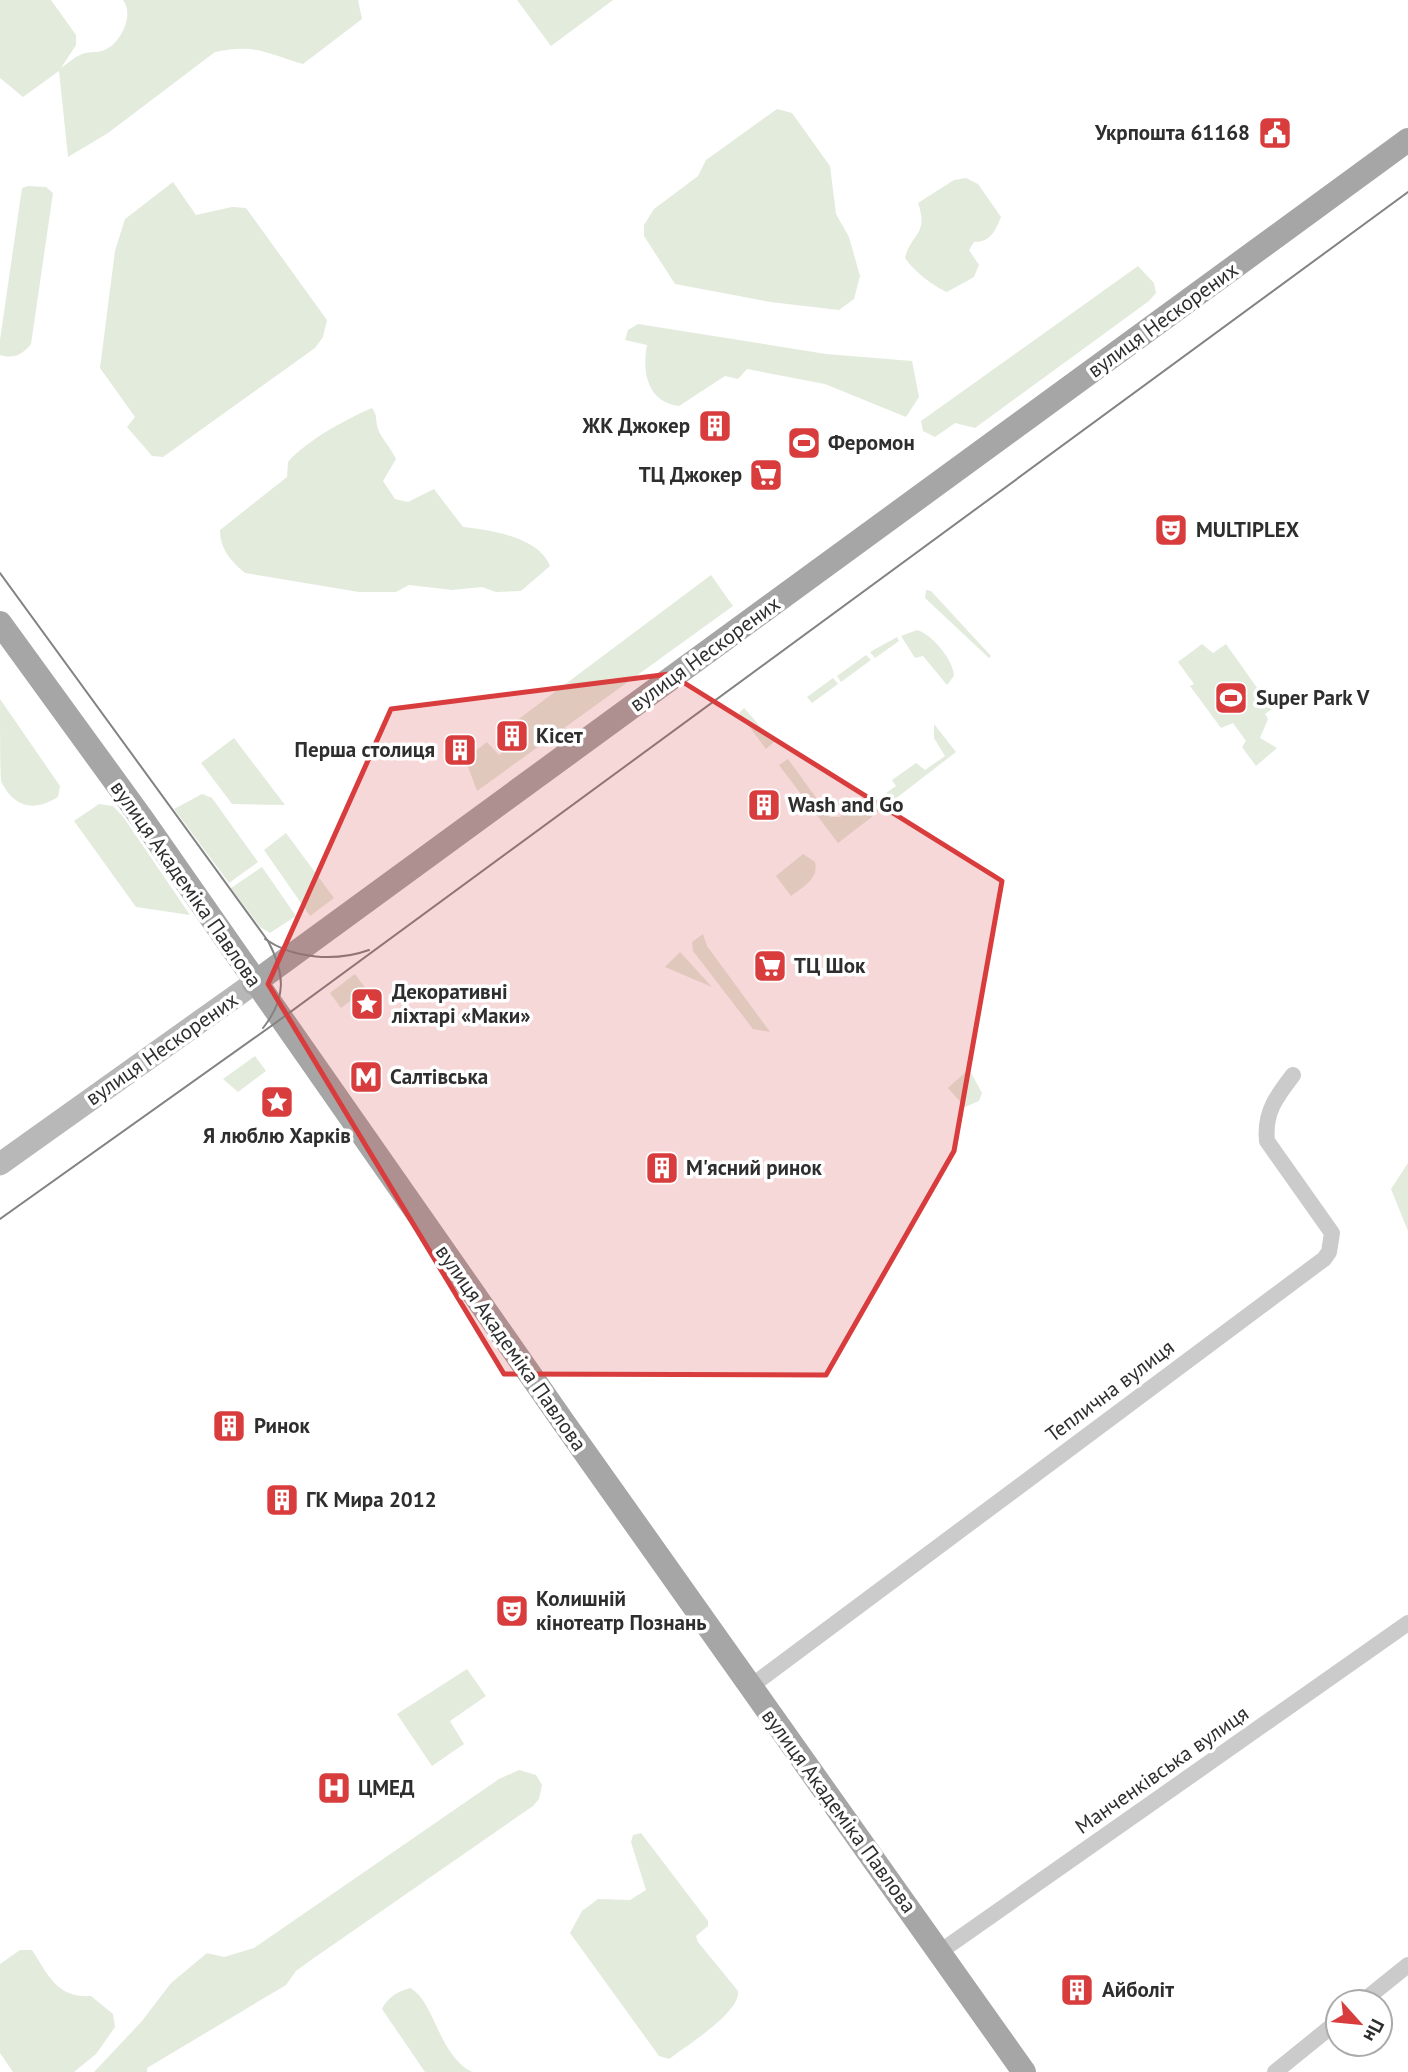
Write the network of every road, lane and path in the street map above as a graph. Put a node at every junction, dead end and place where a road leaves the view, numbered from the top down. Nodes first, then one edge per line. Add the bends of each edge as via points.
1 (1408, 140) edge
2 (0, 623) edge
3 (254, 983) junction
4 (1293, 1075) dead end
5 (0, 1164) edge
6 (1408, 1623) edge
7 (750, 1686) junction
8 (941, 1951) junction
9 (1408, 1965) edge
10 (1379, 1988) edge
11 (1324, 2032) edge
12 (1024, 2072) edge
13 (1275, 2072) edge

1 - 3 main road, вулиця Нескорених
2 - 3 main road, вулиця Академіка Павлова
3 - 5 main road, вулиця Нескорених
3 - 7 main road, вулиця Академіка Павлова
4 - 7 street, Теплична вулиця via 1269,1109 1267,1141 1332,1233 1324,1259
6 - 8 street, Манченківська вулиця
7 - 8 main road, вулиця Академіка Павлова
8 - 12 main road, вулиця Академіка Павлова
9 - 10 street
11 - 13 street

